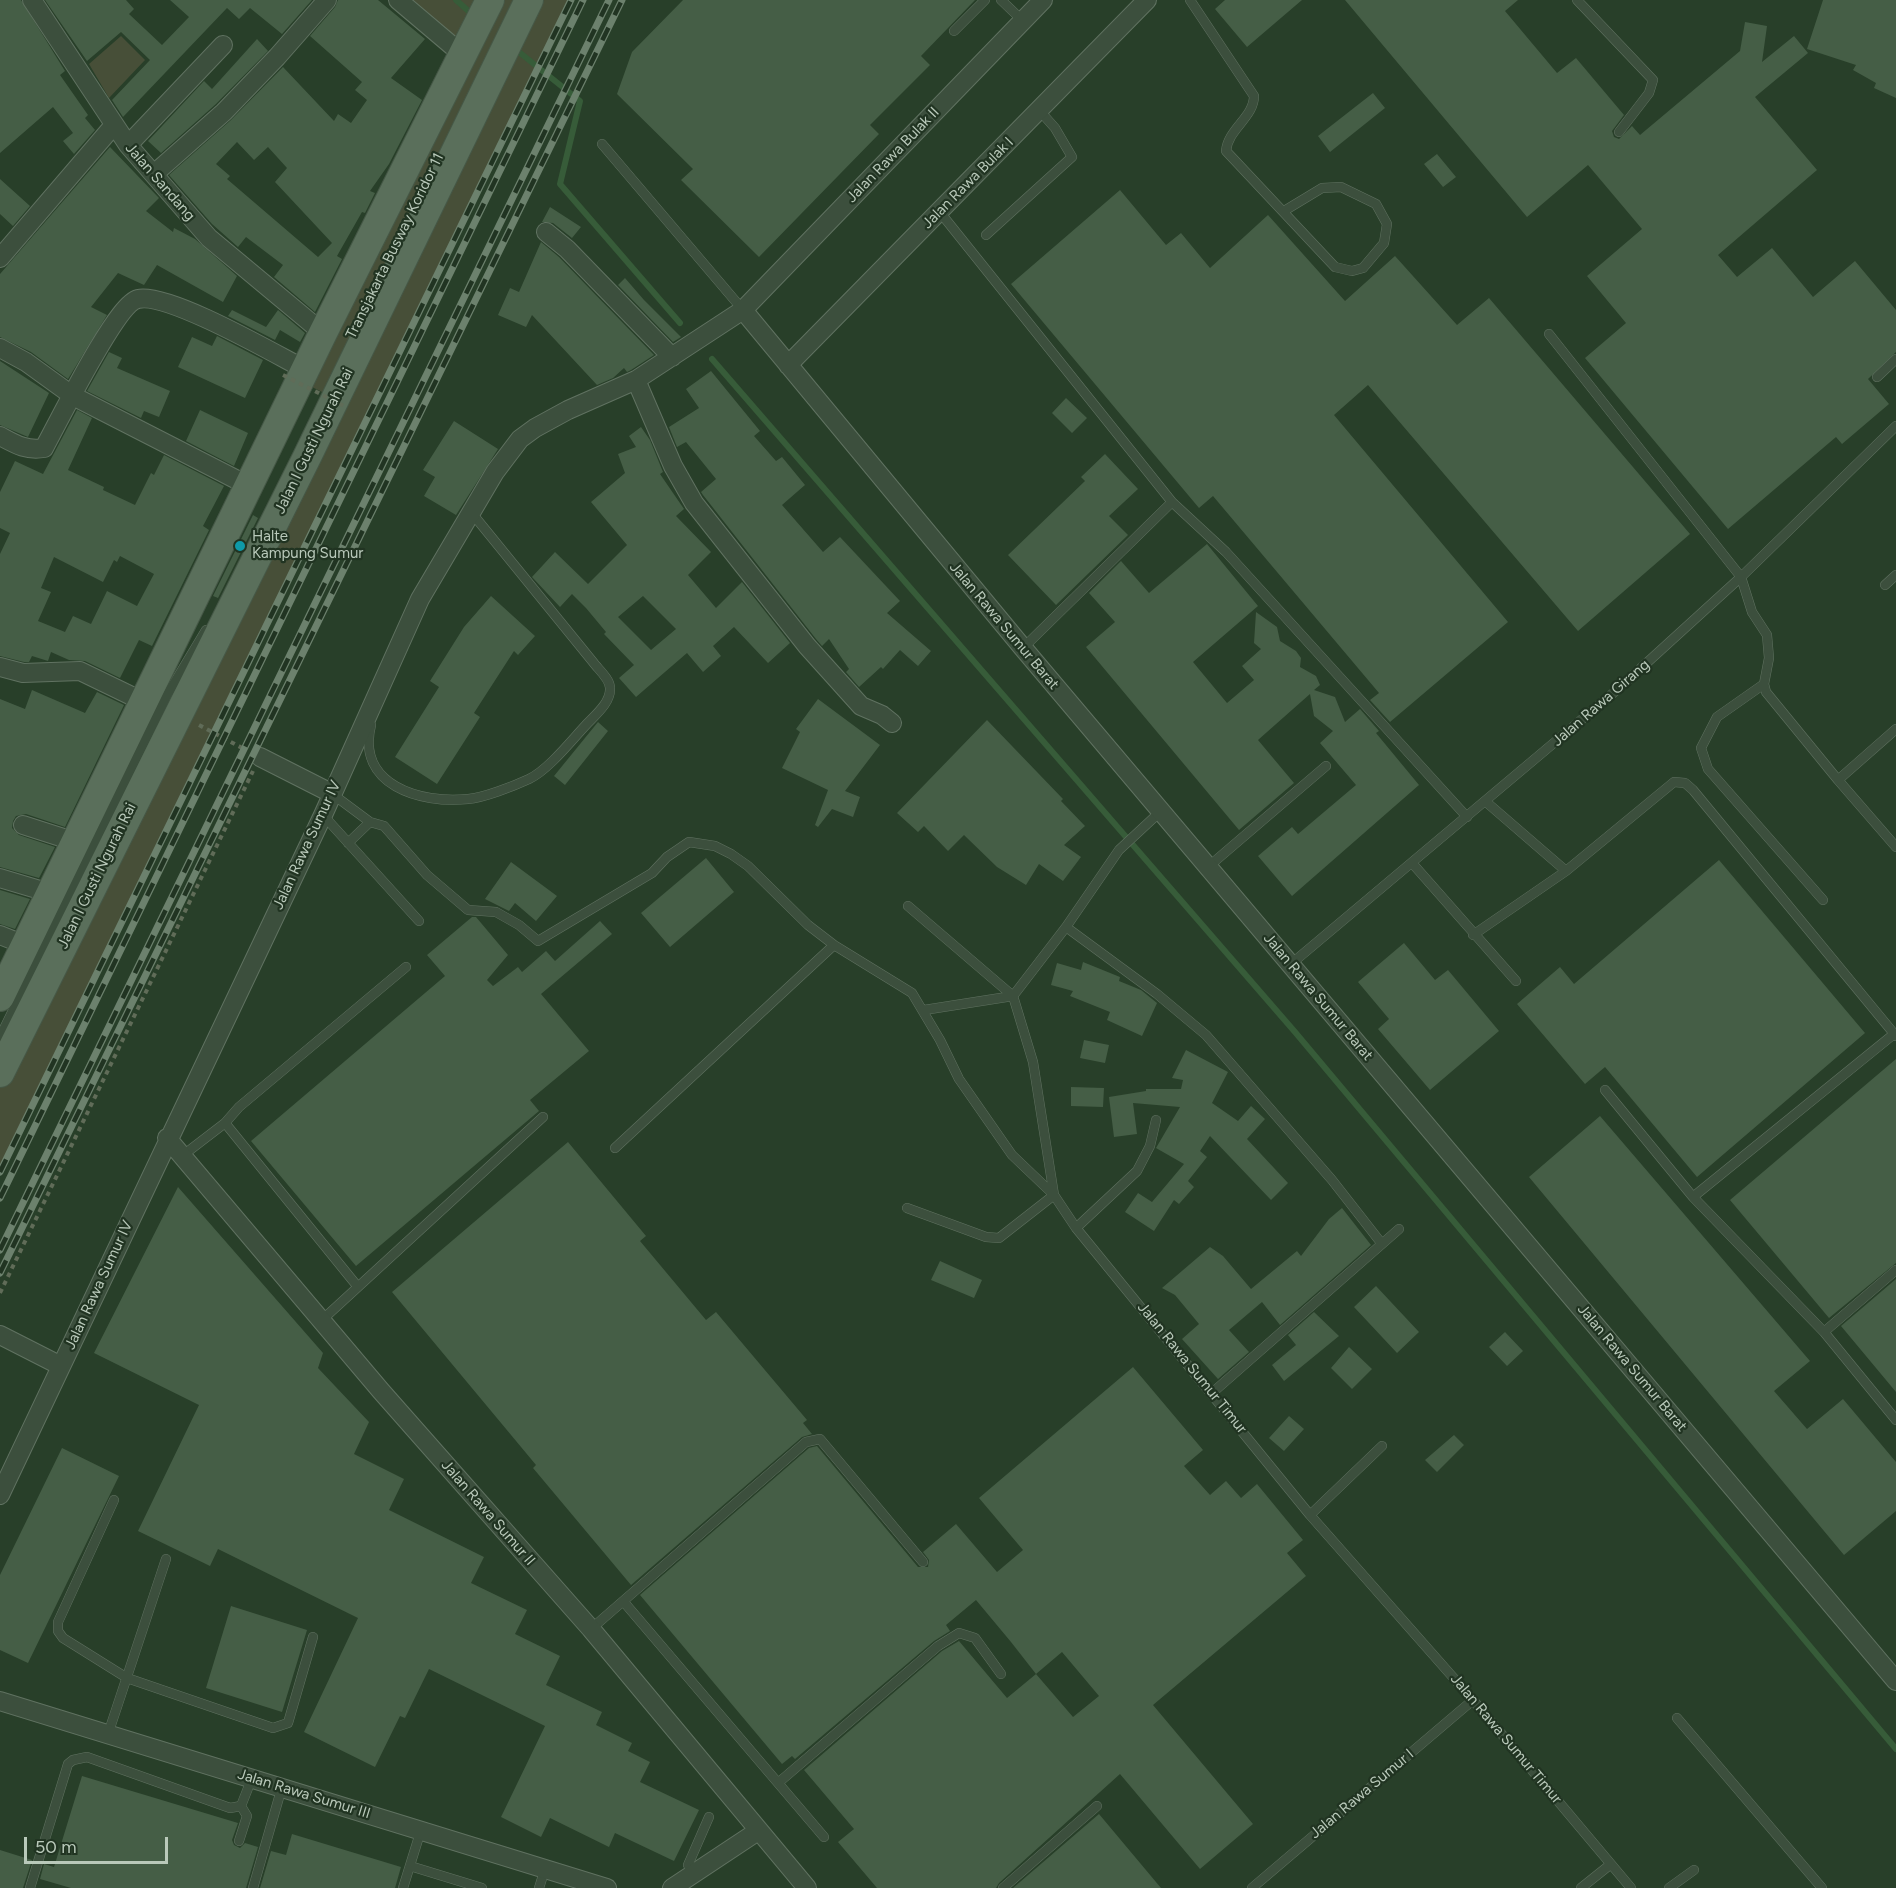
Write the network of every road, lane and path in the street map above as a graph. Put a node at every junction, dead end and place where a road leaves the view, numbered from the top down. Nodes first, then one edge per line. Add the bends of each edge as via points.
1 (32, 0) edge
2 (327, 0) edge
3 (398, 0) edge
4 (529, 0) edge
5 (985, 0) edge
6 (1001, 0) edge
7 (1043, 0) edge
8 (1148, 0) edge
9 (1190, 0) edge
10 (1577, 0) edge
11 (488, 5) edge
12 (1023, 21) junction
13 (954, 31) dead end
14 (223, 45) dead end
15 (467, 47) junction
16 (1039, 110) junction
17 (114, 125) junction
18 (1619, 132) dead end
19 (602, 144) dead end
20 (128, 145) junction
21 (154, 174) junction
22 (939, 211) junction
23 (1284, 211) junction
24 (546, 232) dead end
25 (986, 235) dead end
26 (0, 258) edge
27 (743, 310) junction
28 (323, 333) junction
29 (1549, 334) dead end
30 (0, 348) edge
31 (672, 357) junction
32 (1896, 359) edge
33 (788, 365) junction
34 (295, 372) junction
35 (1877, 377) dead end
36 (636, 380) junction
37 (326, 394) dead end
38 (73, 396) junction
39 (346, 407) dead end
40 (1896, 426) edge
41 (0, 436) edge
42 (249, 486) junction
43 (1172, 502) junction
44 (471, 512) junction
45 (1896, 574) edge
46 (1741, 577) junction
47 (1885, 585) dead end
48 (223, 603) dead end
49 (210, 623) dead end
50 (1023, 648) junction
51 (0, 667) edge
52 (384, 675) junction
53 (1764, 684) junction
54 (144, 702) junction
55 (177, 714) junction
56 (892, 723) dead end
57 (1896, 729) edge
58 (260, 757) junction
59 (1326, 766) dead end
60 (1838, 780) junction
61 (331, 793) junction
62 (1485, 801) junction
63 (1161, 812) junction
64 (323, 815) junction
65 (1467, 817) junction
66 (370, 822) junction
67 (23, 825) dead end
68 (76, 842) junction
69 (348, 843) junction
70 (1896, 847) edge
71 (1412, 863) junction
72 (1208, 867) junction
73 (1566, 871) junction
74 (0, 878) edge
75 (51, 893) junction
76 (1823, 900) dead end
77 (908, 906) dead end
78 (419, 921) dead end
79 (1066, 927) junction
80 (1473, 935) junction
81 (13, 940) edge
82 (834, 945) junction
83 (1291, 964) junction
84 (406, 967) dead end
85 (1516, 981) dead end
86 (1013, 996) junction
87 (0, 997) edge
88 (924, 1010) junction
89 (1895, 1035) edge
90 (0, 1037) edge
91 (0, 1073) edge
92 (1605, 1090) dead end
93 (543, 1117) dead end
94 (1156, 1120) dead end
95 (225, 1123) junction
96 (167, 1138) junction
97 (615, 1148) dead end
98 (182, 1155) junction
99 (1054, 1195) junction
100 (1693, 1197) junction
101 (907, 1208) dead end
102 (1076, 1228) junction
103 (1400, 1230) dead end
104 (1382, 1244) junction
105 (1896, 1270) edge
106 (358, 1287) junction
107 (0, 1293) edge
108 (322, 1320) junction
109 (1824, 1332) junction
110 (0, 1335) edge
111 (61, 1366) junction
112 (1212, 1393) junction
113 (1896, 1420) edge
114 (1382, 1446) dead end
115 (0, 1495) edge
116 (114, 1500) dead end
117 (1310, 1515) junction
118 (166, 1559) dead end
119 (923, 1562) dead end
120 (623, 1601) junction
121 (591, 1629) junction
122 (313, 1637) dead end
123 (1001, 1674) dead end
124 (127, 1678) junction
125 (1896, 1681) edge
126 (1473, 1700) junction
127 (0, 1701) edge
128 (1677, 1718) dead end
129 (108, 1734) junction
130 (252, 1778) junction
131 (778, 1784) junction
132 (282, 1787) junction
133 (241, 1806) junction
134 (1097, 1806) dead end
135 (709, 1817) dead end
136 (421, 1830) junction
137 (758, 1831) junction
138 (824, 1837) dead end
139 (239, 1841) dead end
140 (1611, 1864) junction
141 (410, 1866) junction
142 (545, 1869) junction
143 (1694, 1870) dead end
144 (694, 1874) junction
145 (570, 1882) edge
146 (30, 1888) edge
147 (253, 1888) edge
148 (403, 1888) edge
149 (482, 1888) edge
150 (539, 1888) edge
151 (607, 1888) edge
152 (673, 1888) edge
153 (807, 1888) edge
154 (1003, 1888) edge
155 (1252, 1888) edge
156 (1581, 1888) edge
157 (1631, 1888) edge
158 (1669, 1888) edge
159 (1822, 1888) edge

1 - 17 street, Jalan Sandang
2 - 21 street via 224,112
3 - 15 street
4 - 55 main road, Jalan I Gusti Ngurah Rai
5 - 13 lane
6 - 12 lane
7 - 12 street, Jalan Rawa Bulak II
8 - 16 street, Jalan Rawa Bulak I
9 - 23 lane via 1254,96 1254,104 1227,139 1226,151
10 - 18 lane via 1653,80 1649,93
11 - 15 main road
12 - 27 street, Jalan Rawa Bulak II
14 - 20 street
15 - 28 main road
16 - 22 street, Jalan Rawa Bulak I
16 - 25 lane via 1072,157
17 - 20 street, Jalan Sandang
17 - 26 street
19 - 27 lane
20 - 21 street, Jalan Sandang
21 - 28 street, Jalan Sandang via 209,238
22 - 33 street, Jalan Rawa Bulak I
22 - 43 lane
23 - 23 lane via 1322,188 1341,187 1376,204 1386,224 1384,243 1364,268 1352,271 1335,267
24 - 31 street
27 - 31 street, Jalan Rawa Sumur IV
27 - 33 street, Jalan Rawa Sumur Barat
28 - 34 main road
29 - 46 lane
30 - 38 street
31 - 36 street, Jalan Rawa Sumur IV
32 - 35 lane
33 - 50 street, Jalan Rawa Sumur Barat
34 - 38 street via 184,310 151,299 137,299 97,349
34 - 39 path, bridge
34 - 42 main road
36 - 44 street, Jalan Rawa Sumur IV via 568,410 520,439
36 - 56 street via 686,493 807,646 861,706
37 - 48 lane
38 - 41 street via 44,448 21,447
38 - 42 street
40 - 46 lane, Jalan Rawa Girang
42 - 54 main road
43 - 50 lane
43 - 65 lane via 1226,552
44 - 52 street, Jalan Rawa Sumur IV via 420,599
44 - 52 lane via 610,685 606,703 531,778 469,800 418,797 396,789 377,770 367,741
45 - 47 lane
46 - 53 lane via 1752,612 1767,635 1769,658
46 - 62 lane, Jalan Rawa Girang via 1618,689
49 - 90 lane via 167,695
50 - 63 street, Jalan Rawa Sumur Barat
51 - 54 street via 23,673 80,671
52 - 61 street, Jalan Rawa Sumur IV
53 - 60 lane via 1772,701
53 - 76 lane via 1718,717 1701,748 1708,769
54 - 68 main road
55 - 58 path
55 - 91 main road, Jalan I Gusti Ngurah Rai
57 - 60 lane
58 - 61 street
58 - 107 path
59 - 72 lane
60 - 70 lane
61 - 64 street, Jalan Rawa Sumur IV
61 - 66 lane
62 - 65 lane, Jalan Rawa Girang
62 - 73 lane
63 - 72 street, Jalan Rawa Sumur Barat
63 - 79 lane via 1119,850
64 - 69 lane
64 - 96 street, Jalan Rawa Sumur IV
65 - 71 lane, Jalan Rawa Girang
66 - 69 lane
66 - 82 lane, Jalan Rawa Sumur Timur via 387,829 427,875 468,910 496,912 519,924 538,941 652,873 689,842 716,846 748,866
67 - 68 street
68 - 75 main road
69 - 78 lane
71 - 80 lane
71 - 83 lane, Jalan Rawa Girang
72 - 83 street, Jalan Rawa Sumur Barat
73 - 80 lane
73 - 89 lane via 1674,782 1685,783 1694,789
74 - 75 street
75 - 81 main road
77 - 86 lane
79 - 86 lane
79 - 104 lane via 1206,1035
80 - 85 lane
81 - 87 main road
82 - 88 lane, Jalan Rawa Sumur Timur via 912,993
82 - 97 lane
83 - 125 street, Jalan Rawa Sumur Barat
84 - 95 lane
86 - 88 lane
86 - 99 lane via 1033,1062
88 - 99 lane, Jalan Rawa Sumur Timur via 959,1079 1012,1155
89 - 100 lane
92 - 100 lane
93 - 106 lane
94 - 102 lane via 1150,1146 1137,1171
95 - 98 lane
95 - 106 lane
96 - 98 street, Jalan Rawa Sumur II
96 - 111 street, Jalan Rawa Sumur IV
98 - 108 street, Jalan Rawa Sumur II
99 - 101 lane via 999,1238 986,1237
99 - 102 lane, Jalan Rawa Sumur Timur
100 - 109 lane
102 - 112 lane, Jalan Rawa Sumur Timur
103 - 104 lane
104 - 112 lane
105 - 109 lane
106 - 108 lane
108 - 121 street, Jalan Rawa Sumur II
109 - 113 lane
110 - 111 street
111 - 115 street, Jalan Rawa Sumur IV
112 - 117 lane, Jalan Rawa Sumur Timur
114 - 117 lane
116 - 124 lane via 58,1622 58,1631
117 - 126 lane, Jalan Rawa Sumur Timur
118 - 124 lane
119 - 120 lane via 820,1439 813,1439
120 - 121 lane
120 - 131 lane
121 - 137 street, Jalan Rawa Sumur II
122 - 124 lane via 288,1723 281,1728
123 - 131 lane via 975,1638 959,1633 938,1646
124 - 129 lane
126 - 140 lane, Jalan Rawa Sumur Timur
126 - 155 lane, Jalan Rawa Sumur I
127 - 129 street, Jalan Rawa Sumur III
128 - 159 lane
129 - 130 street, Jalan Rawa Sumur III
130 - 132 street, Jalan Rawa Sumur III
130 - 133 lane
131 - 138 lane
132 - 136 street, Jalan Rawa Sumur III
132 - 147 lane
133 - 139 lane via 247,1816
133 - 146 lane via 230,1808 87,1757 73,1760 68,1764
134 - 154 lane
135 - 144 lane via 688,1866
136 - 141 lane
136 - 142 street, Jalan Rawa Sumur III
137 - 144 street
137 - 153 street, Jalan Rawa Sumur II
140 - 156 lane
140 - 157 lane, Jalan Rawa Sumur Timur
141 - 148 lane
141 - 149 lane
142 - 145 street, Jalan Rawa Sumur III
142 - 150 lane
143 - 158 lane
144 - 152 street
145 - 151 street, Jalan Rawa Sumur III

